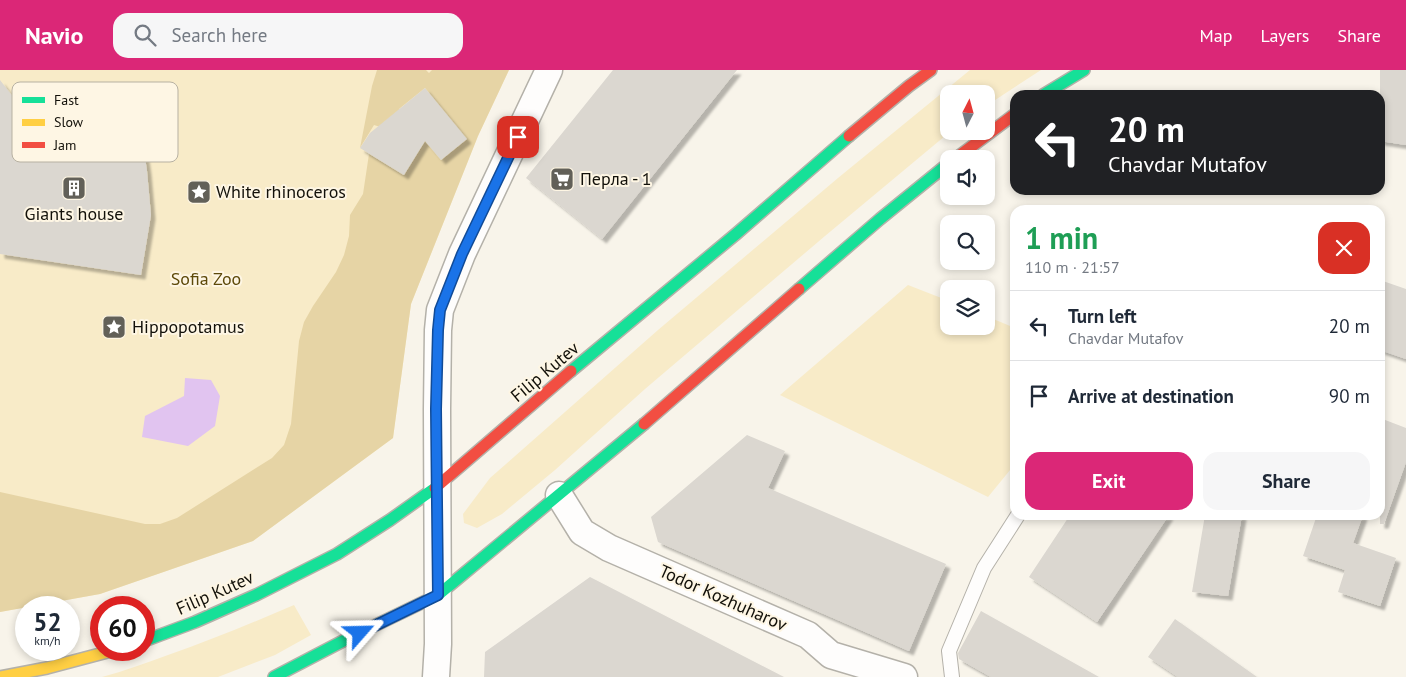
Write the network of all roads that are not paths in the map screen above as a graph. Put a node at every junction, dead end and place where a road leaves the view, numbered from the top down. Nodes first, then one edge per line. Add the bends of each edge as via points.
1 (549, 70) edge
2 (930, 70) edge
3 (1084, 70) edge
4 (1051, 90) edge
5 (1010, 118) edge
6 (966, 150) edge
7 (940, 170) edge
8 (437, 486) junction
9 (559, 495) junction
10 (1015, 520) edge
11 (438, 595) junction
12 (155, 637) edge
13 (90, 657) edge
14 (0, 677) edge
15 (274, 677) edge
16 (436, 677) edge
17 (904, 677) edge
18 (952, 677) edge

1 - 8 street via 462,254 440,310
2 - 8 main road, Filip Kutev
3 - 4 main road
5 - 6 main road
7 - 9 main road
8 - 11 street
8 - 12 main road, Filip Kutev via 337,554 256,595
9 - 11 main road
9 - 17 street, Todor Kozhuharov via 582,532 609,548 808,635 831,655
10 - 18 lane via 984,568 949,651
11 - 15 main road
11 - 16 street
13 - 14 main road

